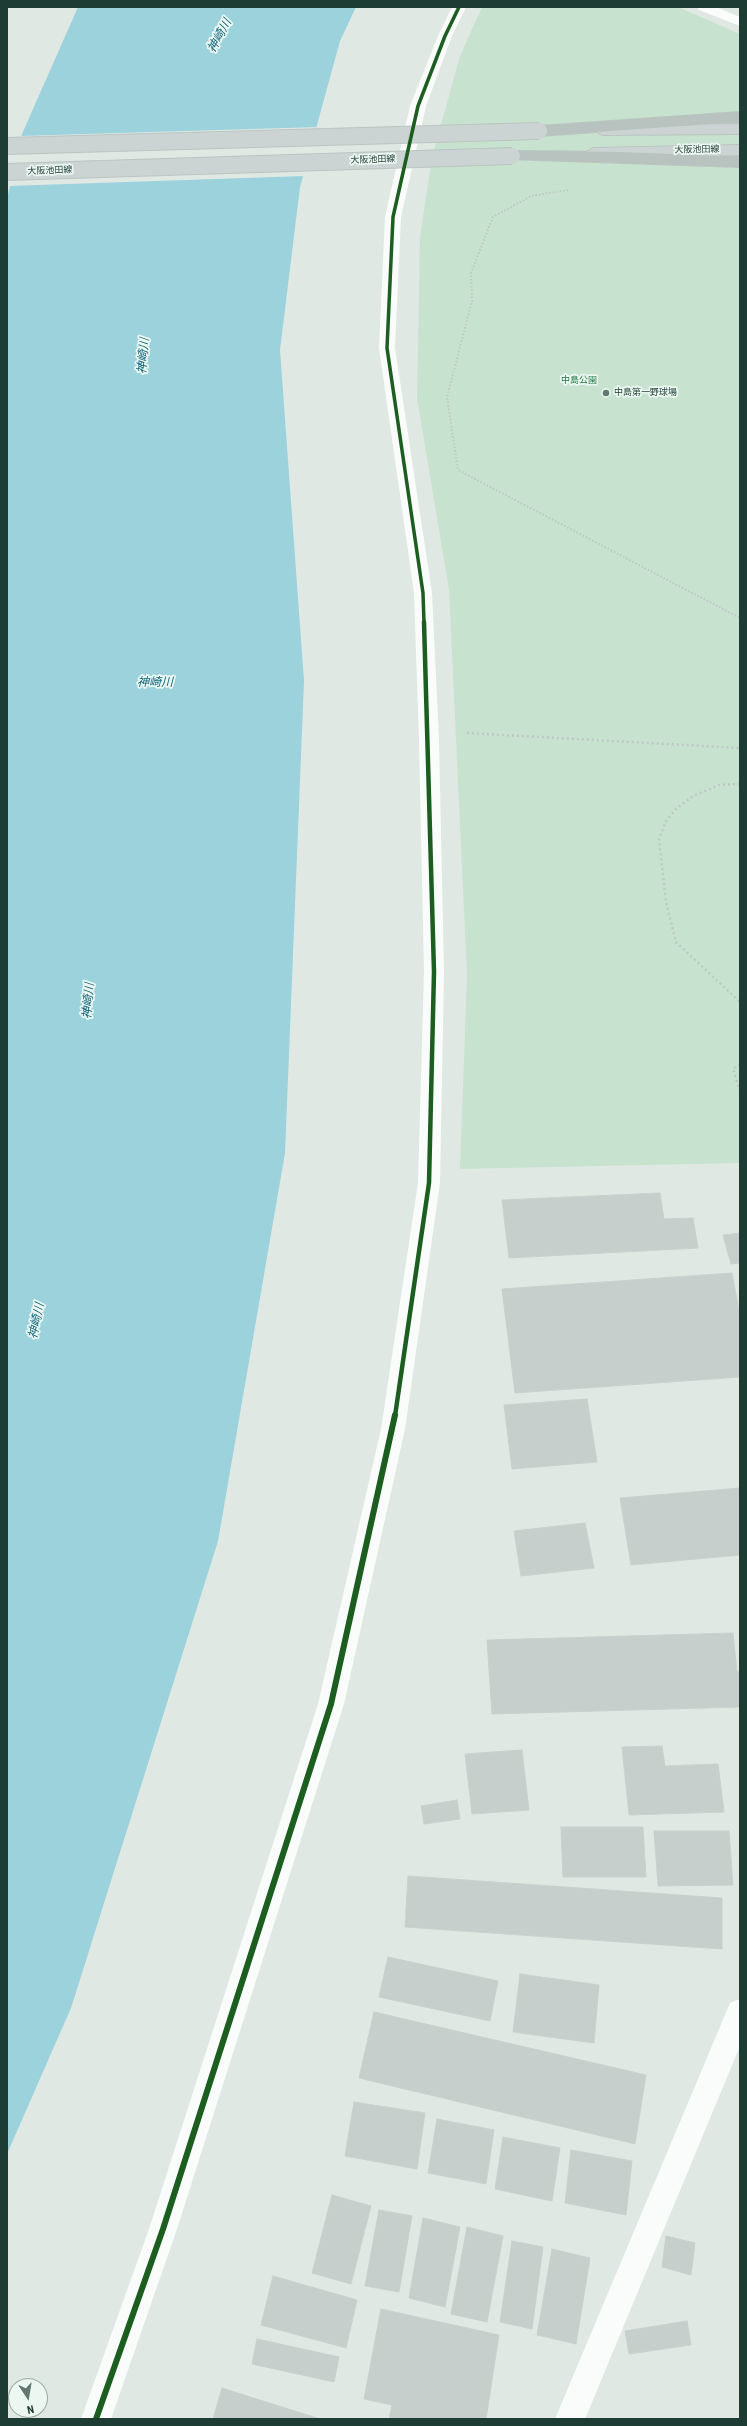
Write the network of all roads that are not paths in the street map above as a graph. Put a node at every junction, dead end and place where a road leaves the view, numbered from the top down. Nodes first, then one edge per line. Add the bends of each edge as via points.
1 (459, 7) edge
2 (704, 7) edge
3 (740, 22) edge
4 (740, 117) edge
5 (740, 129) edge
6 (539, 131) junction
7 (7, 146) edge
8 (740, 150) edge
9 (512, 156) junction
10 (740, 162) edge
11 (7, 172) edge
12 (740, 2013) edge
13 (96, 2419) edge
14 (570, 2419) edge

1 - 13 street via 418,106 393,225 388,348 423,593 434,972 429,1183 393,1429 331,1704 163,2229
2 - 3 street
4 - 6 highway
5 - 6 main road, 大阪池田線
6 - 7 main road, 大阪池田線, bridge
8 - 9 main road, 大阪池田線
9 - 10 highway via 631,157
9 - 11 main road, 大阪池田線, bridge
12 - 14 street

